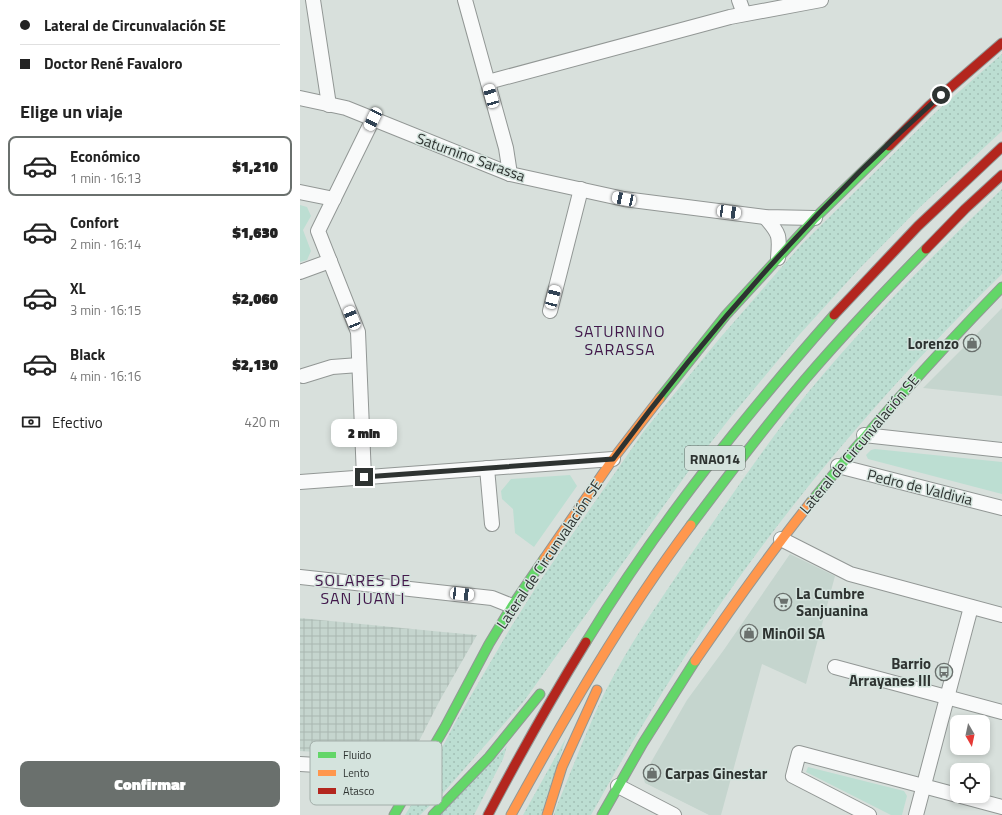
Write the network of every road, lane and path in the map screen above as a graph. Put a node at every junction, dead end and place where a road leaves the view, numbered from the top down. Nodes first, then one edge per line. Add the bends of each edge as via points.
1 (313, 0) edge
2 (465, 0) edge
3 (739, 0) edge
4 (821, 0) edge
5 (744, 14) junction
6 (1002, 43) edge
7 (488, 82) junction
8 (300, 98) edge
9 (329, 105) junction
10 (373, 119) junction
11 (1002, 147) edge
12 (510, 174) junction
13 (1002, 175) edge
14 (581, 190) junction
15 (300, 192) edge
16 (334, 199) junction
17 (765, 217) junction
18 (815, 218) junction
19 (778, 258) junction
20 (330, 261) junction
21 (300, 272) edge
22 (1002, 287) edge
23 (550, 310) dead end
24 (359, 365) junction
25 (303, 376) dead end
26 (864, 435) junction
27 (1002, 450) edge
28 (613, 459) junction
29 (838, 466) junction
30 (487, 468) junction
31 (364, 477) junction
32 (300, 482) edge
33 (1002, 508) edge
34 (492, 524) dead end
35 (690, 527) junction
36 (781, 539) junction
37 (300, 577) edge
38 (615, 596) junction
39 (512, 606) junction
40 (971, 607) junction
41 (1002, 615) edge
42 (627, 634) dead end
43 (835, 666) dead end
44 (555, 675) dead end
45 (601, 681) dead end
46 (546, 687) dead end
47 (947, 697) junction
48 (1002, 712) edge
49 (436, 741) edge
50 (300, 764) edge
51 (310, 765) edge
52 (618, 786) junction
53 (924, 786) junction
54 (950, 793) edge
55 (987, 803) edge
56 (400, 805) edge
57 (1002, 807) edge
58 (394, 815) edge
59 (433, 815) edge
60 (488, 815) edge
61 (511, 815) edge
62 (547, 815) edge
63 (602, 815) edge
64 (674, 815) edge
65 (869, 815) edge
66 (916, 815) edge

1 - 9 street
2 - 7 street
3 - 5 street
4 - 5 street
5 - 7 street
6 - 18 main road, Lateral de Circunvalación SE via 912,122
7 - 12 street via 506,148
8 - 9 street, Saturnino Sarassa
9 - 10 street, Saturnino Sarassa via 346,108
10 - 12 street, Saturnino Sarassa
10 - 16 street
11 - 38 main road, RNA014 via 892,252 797,356 706,470
12 - 14 street, Saturnino Sarassa
13 - 35 main road, RNA014 via 937,236 838,341 787,401
14 - 17 street, Saturnino Sarassa via 624,199
14 - 23 street
15 - 16 street
16 - 20 street via 318,231
17 - 18 street, Saturnino Sarassa
17 - 19 street via 779,236
18 - 19 main road, Lateral de Circunvalación SE
19 - 28 main road, Lateral de Circunvalación SE via 726,315
20 - 21 street
20 - 24 street via 358,332
22 - 26 main road, Lateral de Circunvalación SE via 925,366
24 - 25 street via 332,367
24 - 31 street
26 - 27 street
26 - 29 main road, Lateral de Circunvalación SE
28 - 30 street
28 - 39 main road, Lateral de Circunvalación SE
29 - 33 street, Pedro de Valdivia
29 - 36 main road, Lateral de Circunvalación SE
30 - 31 street
30 - 34 street
31 - 32 street
35 - 42 main road
35 - 61 main road, RNA014 via 634,607 587,682
36 - 40 street via 850,574
36 - 52 main road, Lateral de Circunvalación SE via 706,644
37 - 39 street via 492,598
38 - 44 main road
38 - 60 main road, RNA014 via 539,719
39 - 49 main road, Lateral de Circunvalación SE
40 - 41 street
40 - 47 street
43 - 47 street
45 - 62 main road via 562,767
46 - 59 main road via 500,746
47 - 48 street
47 - 53 street
50 - 51 street
52 - 63 main road, Lateral de Circunvalación SE
52 - 64 street
53 - 54 street
53 - 65 street via 799,753 793,776
53 - 66 street
55 - 57 street
56 - 58 main road, Lateral de Circunvalación SE

